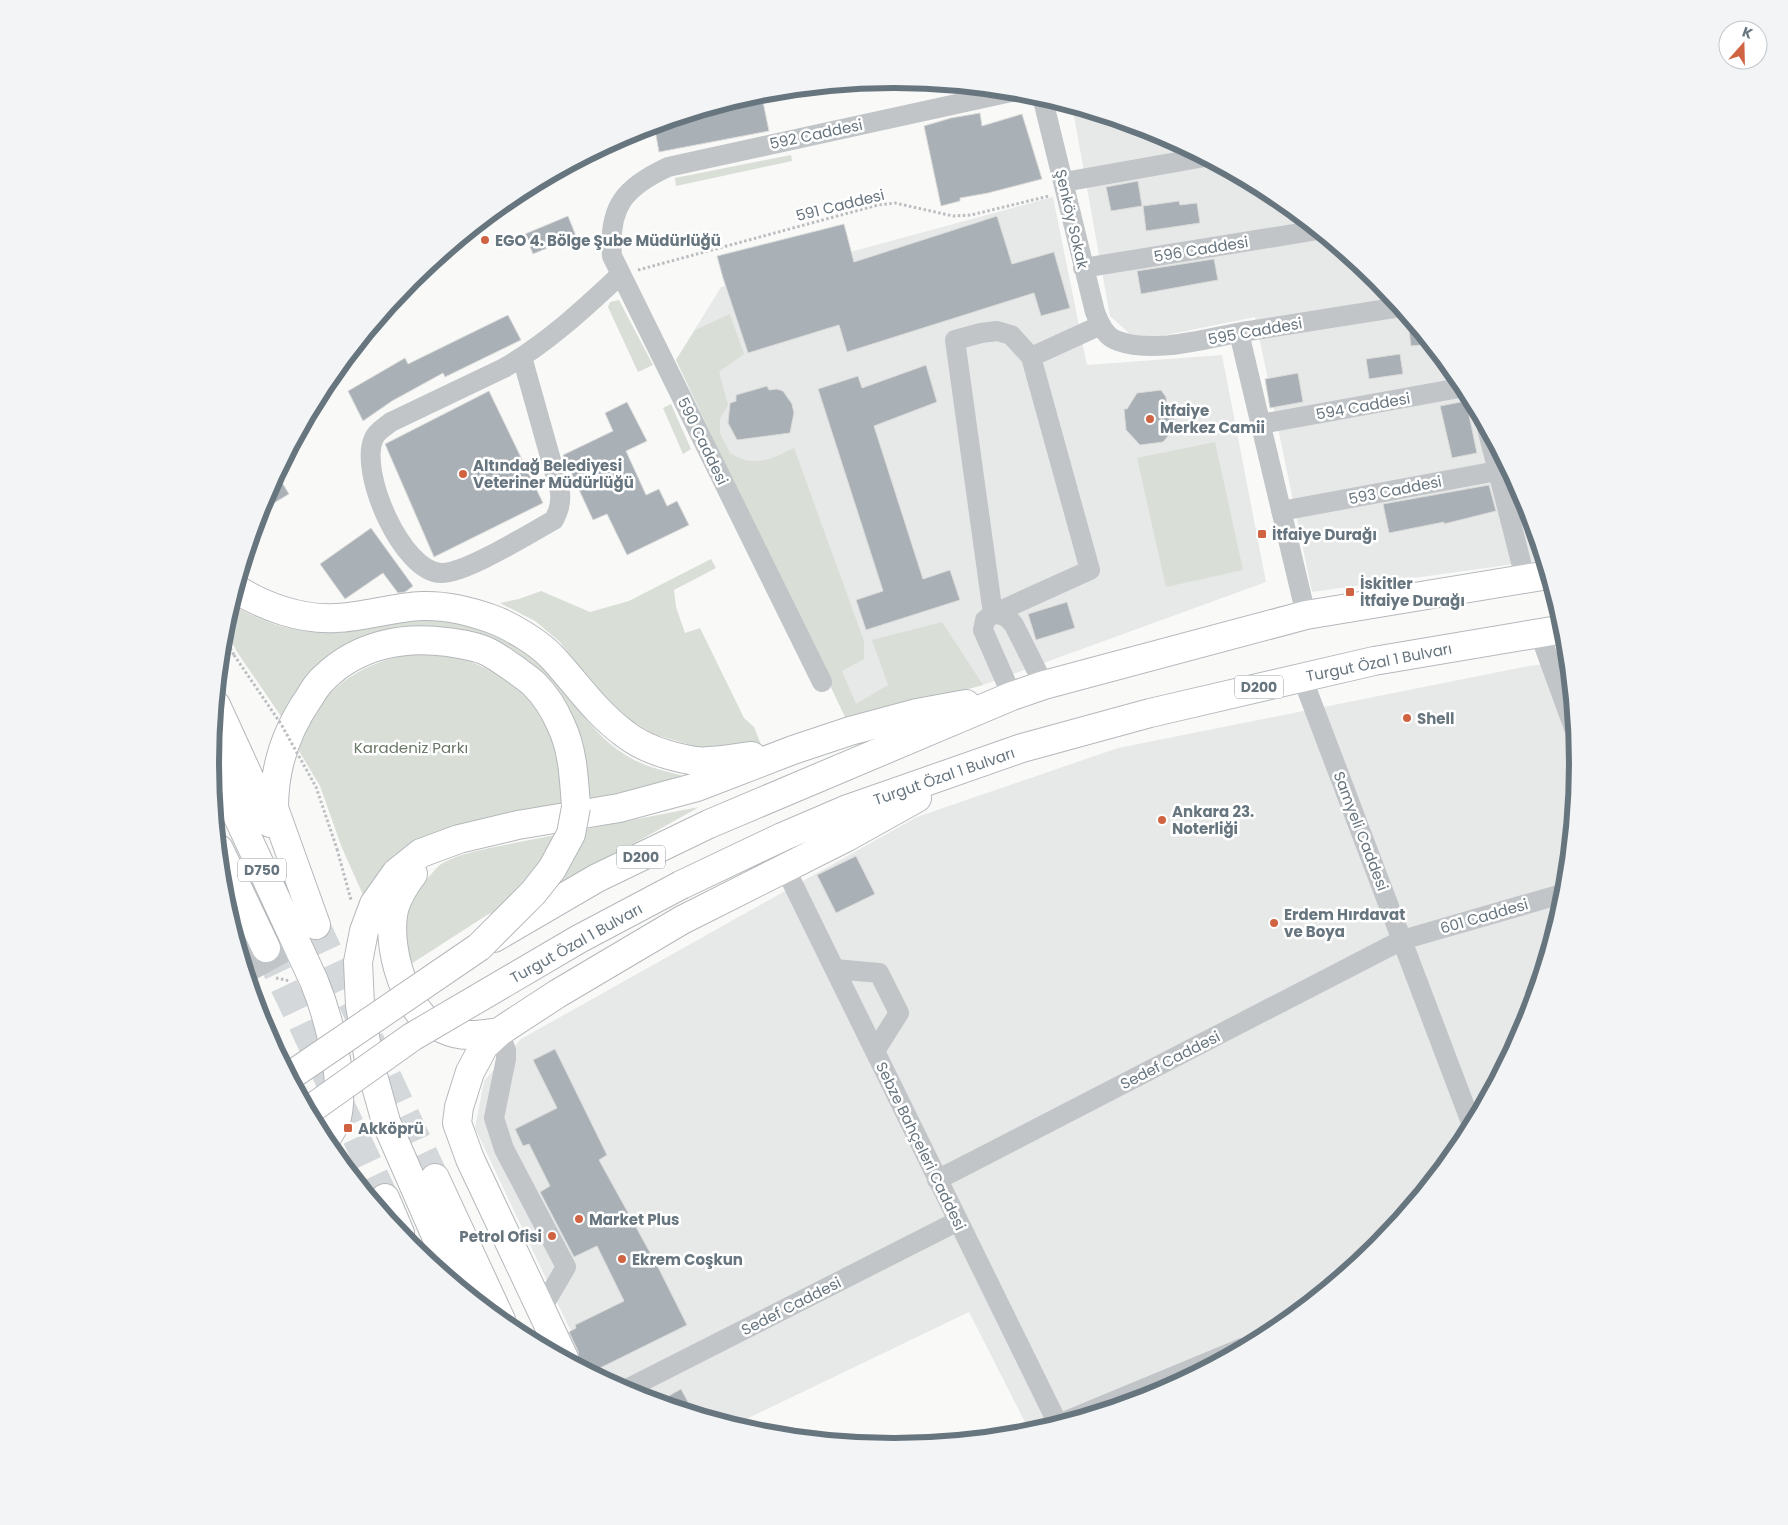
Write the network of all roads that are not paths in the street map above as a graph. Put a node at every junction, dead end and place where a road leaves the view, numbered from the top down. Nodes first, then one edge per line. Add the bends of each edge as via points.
1 (996, 95) edge
2 (1045, 105) edge
3 (1196, 159) edge
4 (1065, 187) junction
5 (624, 195) joint
6 (1310, 231) edge
7 (1083, 268) junction
8 (620, 275) junction
9 (1393, 308) edge
10 (1105, 331) junction
11 (1239, 333) junction
12 (522, 357) junction
13 (1031, 357) junction
14 (1457, 389) edge
15 (1260, 424) junction
16 (1502, 469) edge
17 (1503, 473) edge
18 (1281, 511) junction
19 (1537, 577) edge
20 (241, 591) edge
21 (993, 614) junction
22 (1306, 615) junction
23 (1552, 631) edge
24 (1302, 676) junction
25 (822, 682) dead end
26 (1564, 684) edge
27 (1044, 685) junction
28 (1012, 696) junction
29 (220, 715) edge
30 (793, 750) junction
31 (984, 761) junction
32 (219, 777) edge
33 (459, 839) junction
34 (228, 867) edge
35 (785, 868) junction
36 (1556, 896) edge
37 (1402, 940) junction
38 (298, 945) junction
39 (479, 947) junction
40 (266, 948) tunnel mouth
41 (248, 957) edge
42 (835, 969) junction
43 (499, 1032) junction
44 (875, 1051) junction
45 (295, 1073) edge
46 (313, 1107) edge
47 (1469, 1116) edge
48 (330, 1133) edge
49 (435, 1178) tunnel mouth
50 (937, 1180) junction
51 (385, 1198) tunnel mouth
52 (391, 1212) edge
53 (958, 1222) junction
54 (452, 1272) edge
55 (495, 1306) edge
56 (542, 1308) junction
57 (560, 1349) edge
58 (1186, 1371) edge
59 (634, 1385) edge
60 (1111, 1402) edge
61 (1057, 1417) edge

1 - 5 street, 592 Caddesi via 668,167 649,176
2 - 4 street, Şenköy Sokak
3 - 4 street
4 - 7 street, Şenköy Sokak
5 - 8 street, 590 Caddesi via 611,226 612,256
6 - 7 street, 596 Caddesi
7 - 10 street, Şenköy Sokak via 1095,312
8 - 12 street via 578,314
8 - 25 street, 590 Caddesi
9 - 11 street, 595 Caddesi
10 - 11 street, 595 Caddesi via 1130,344 1163,345
10 - 13 street
11 - 15 street
12 - 12 street via 390,422 374,438 372,481 378,497 399,540 427,570 452,572 480,560 554,520 558,513 560,492
13 - 21 street via 1090,570
13 - 21 street via 1010,335 997,331 955,340
14 - 15 street, 594 Caddesi
15 - 18 street
16 - 18 street, 593 Caddesi
17 - 19 street
18 - 22 street
19 - 22 highway, D200
20 - 30 highway via 276,608 308,617 377,614 422,606 450,607 493,619 551,655 603,716 626,735 657,752 697,761
21 - 27 street via 1009,618
21 - 28 street via 985,620 983,630
22 - 27 highway, D200
23 - 24 highway, Turgut Özal 1 Bulvarı / D200
23 - 26 street
24 - 31 highway, Turgut Özal 1 Bulvarı / D200 via 1150,713
24 - 37 street, Samyeli Caddesi
27 - 28 highway, D200
28 - 30 highway via 917,712
28 - 39 highway, D200, bridge via 709,824 597,878
29 - 39 highway, bridge via 316,925 274,808 274,793 278,764 298,713 324,678 348,659 365,651 402,640 421,640 461,644 486,651 534,684 562,726 571,756 576,807 571,834 552,869 533,893
30 - 33 highway via 675,794
31 - 35 highway
31 - 46 highway, Turgut Özal 1 Bulvarı / D200, bridge via 845,810 682,885 579,939 412,1037
32 - 38 highway, D750
33 - 43 highway via 413,875 404,887 393,914 392,937 396,959 404,987 424,1018 442,1029 464,1036
33 - 54 highway via 421,853 396,873 374,904 358,962 360,1005 369,1060 386,1122
34 - 40 highway
35 - 42 street, Sebze Bahçeleri Caddesi
35 - 43 highway via 682,920
36 - 37 street, 601 Caddesi
37 - 47 street, Samyeli Caddesi
37 - 50 street, Sedef Caddesi
38 - 41 street via 254,969
38 - 48 highway, D750 via 330,1026 339,1079 336,1121
39 - 45 highway, D200, bridge
42 - 44 street, Sebze Bahçeleri Caddesi
42 - 44 street via 879,973 899,1013
43 - 56 street via 506,1059 494,1118 504,1148 566,1266
43 - 56 highway via 484,1046 470,1072 457,1123 470,1159
44 - 50 street, Sebze Bahçeleri Caddesi
49 - 55 highway
50 - 53 street, Sebze Bahçeleri Caddesi
51 - 52 highway
53 - 59 street, Sedef Caddesi
53 - 61 street, Sebze Bahçeleri Caddesi
56 - 57 highway
58 - 60 street

